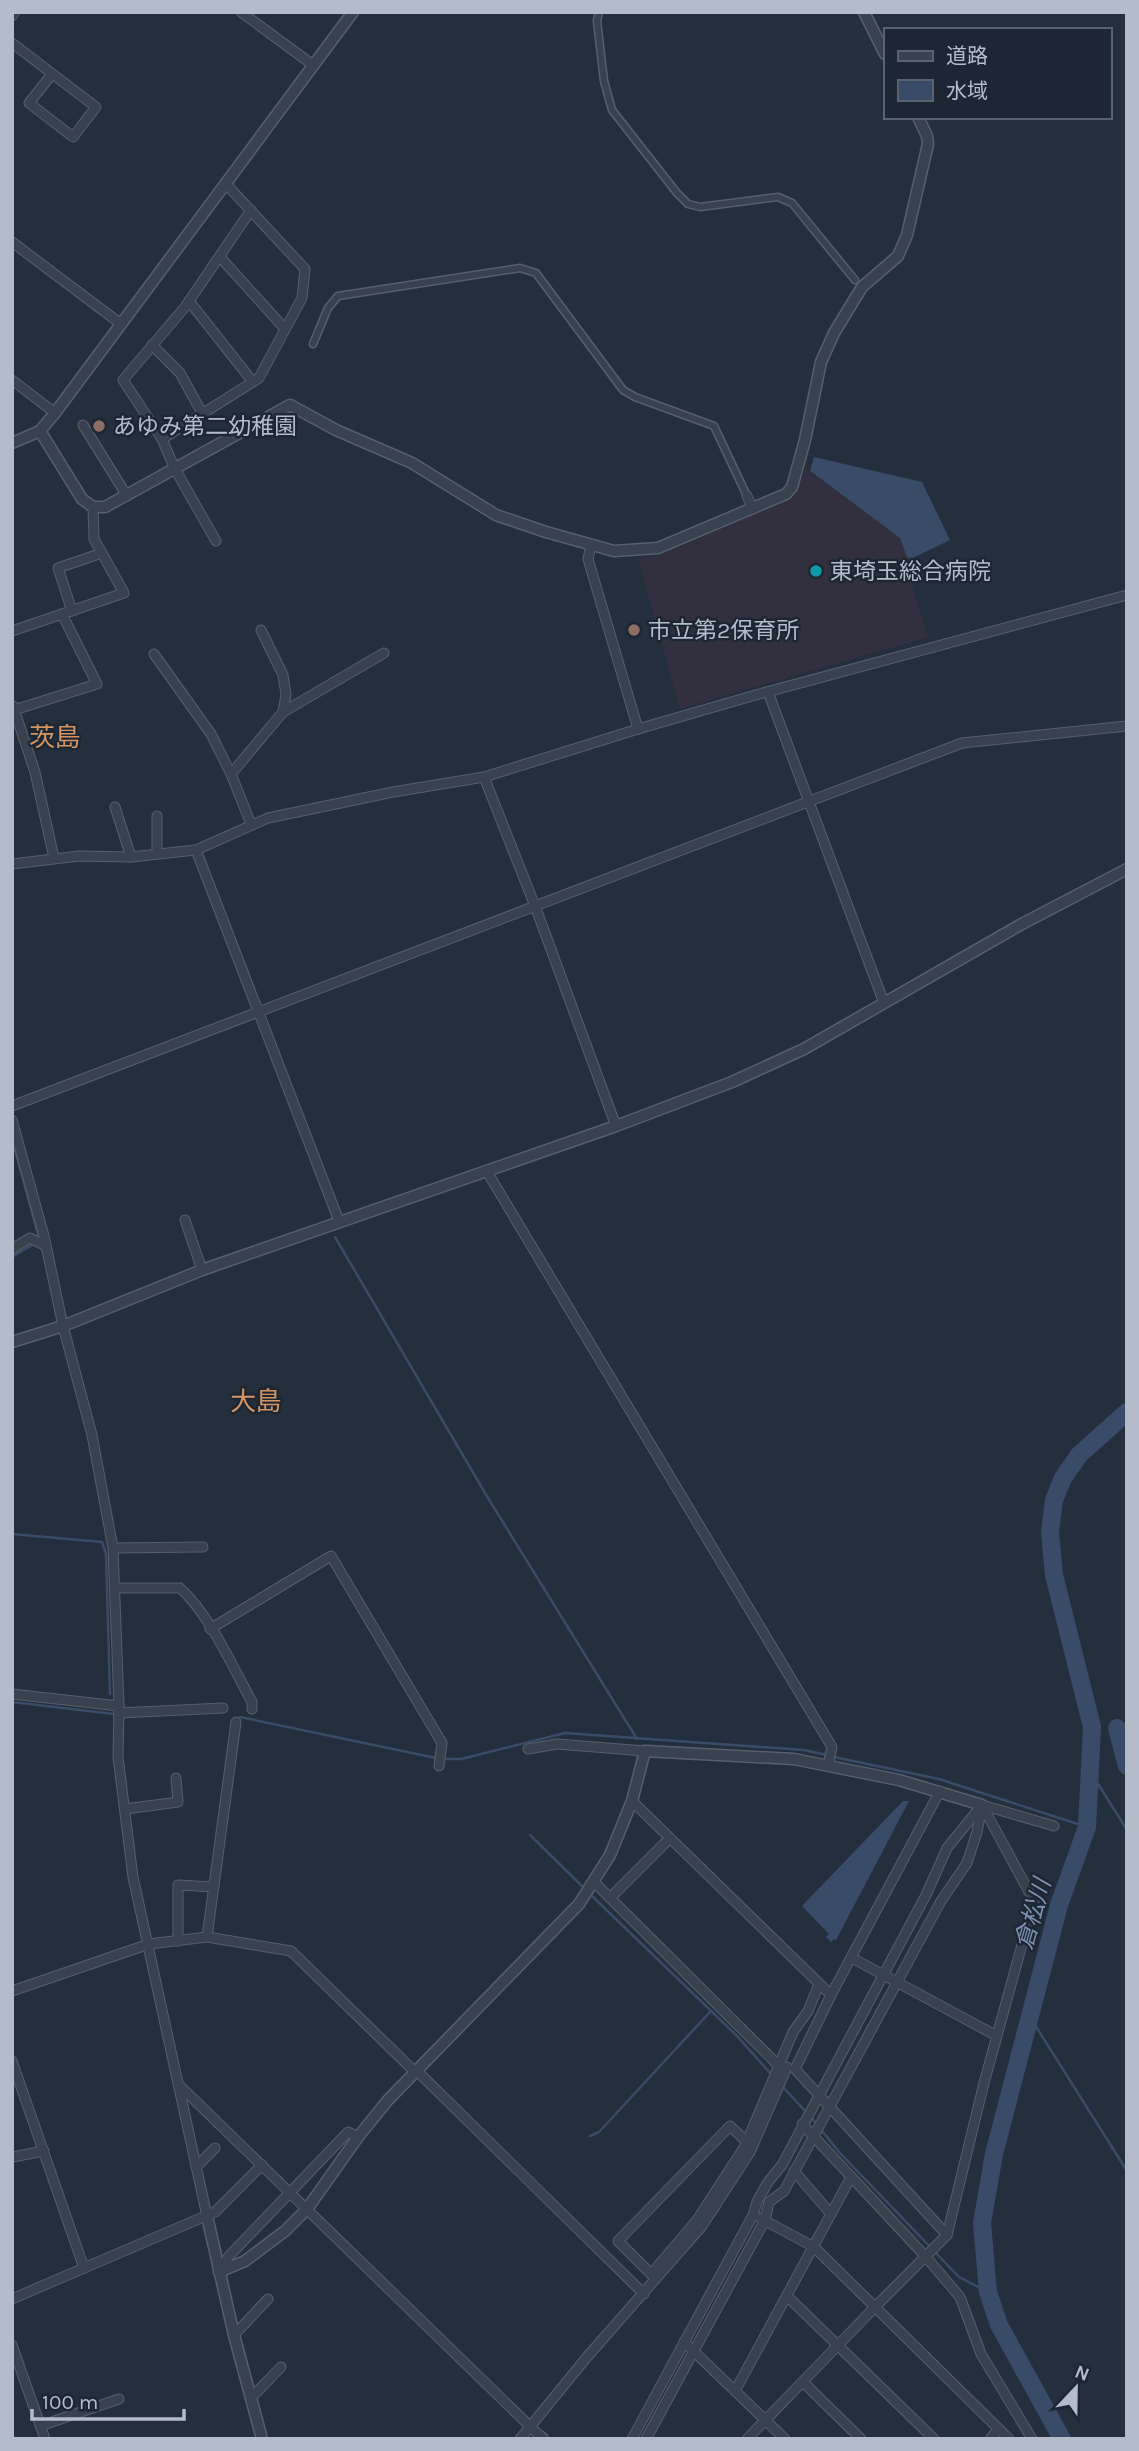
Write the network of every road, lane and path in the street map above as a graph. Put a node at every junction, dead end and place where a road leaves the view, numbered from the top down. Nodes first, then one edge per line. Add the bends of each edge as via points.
1 (241, 12) edge
2 (353, 12) edge
3 (599, 12) edge
4 (864, 12) edge
5 (12, 43) edge
6 (884, 52) edge
7 (313, 65) junction
8 (52, 74) junction
9 (919, 119) edge
10 (226, 184) junction
11 (251, 210) junction
12 (12, 242) edge
13 (220, 257) junction
14 (858, 283) junction
15 (188, 301) junction
16 (121, 324) junction
17 (285, 329) junction
18 (313, 344) dead end
19 (152, 345) junction
20 (12, 380) edge
21 (253, 382) junction
22 (55, 413) junction
23 (202, 413) junction
24 (83, 425) dead end
25 (40, 431) junction
26 (162, 439) junction
27 (12, 443) edge
28 (175, 469) junction
29 (127, 496) junction
30 (747, 496) joint
31 (93, 508) junction
32 (753, 509) junction
33 (216, 541) dead end
34 (591, 546) junction
35 (102, 553) junction
36 (1127, 595) edge
37 (67, 612) junction
38 (261, 630) dead end
39 (12, 631) edge
40 (384, 653) dead end
41 (154, 654) dead end
42 (768, 692) junction
43 (13, 707) edge
44 (284, 712) junction
45 (1127, 726) edge
46 (638, 729) junction
47 (231, 774) junction
48 (484, 778) junction
49 (807, 802) junction
50 (115, 807) dead end
51 (157, 816) dead end
52 (251, 824) junction
53 (196, 850) junction
54 (157, 854) junction
55 (131, 857) junction
56 (54, 858) junction
57 (12, 864) edge
58 (1127, 869) edge
59 (535, 906) junction
60 (884, 1003) junction
61 (257, 1013) junction
62 (12, 1106) edge
63 (12, 1120) edge
64 (616, 1126) junction
65 (486, 1170) junction
66 (185, 1220) dead end
67 (339, 1221) junction
68 (46, 1246) junction
69 (12, 1249) edge
70 (202, 1270) junction
71 (63, 1326) junction
72 (12, 1342) edge
73 (203, 1547) dead end
74 (113, 1548) junction
75 (115, 1588) junction
76 (211, 1629) junction
77 (12, 1694) edge
78 (223, 1708) dead end
79 (252, 1709) dead end
80 (119, 1710) junction
81 (236, 1722) dead end
82 (528, 1749) dead end
83 (645, 1751) junction
84 (439, 1766) dead end
85 (828, 1766) junction
86 (176, 1778) dead end
87 (940, 1791) junction
88 (632, 1801) junction
89 (982, 1805) junction
90 (125, 1808) junction
91 (1054, 1826) dead end
92 (670, 1838) junction
93 (594, 1882) junction
94 (214, 1887) junction
95 (610, 1898) junction
96 (207, 1937) junction
97 (178, 1941) junction
98 (149, 1944) junction
99 (852, 1958) junction
100 (883, 1975) junction
101 (897, 1982) junction
102 (820, 1984) junction
103 (12, 1991) edge
104 (831, 1996) junction
105 (996, 2036) junction
106 (12, 2061) edge
107 (787, 2068) junction
108 (416, 2072) junction
109 (179, 2085) junction
110 (818, 2093) junction
111 (830, 2105) junction
112 (802, 2124) junction
113 (813, 2135) junction
114 (358, 2137) junction
115 (747, 2142) junction
116 (215, 2148) dead end
117 (44, 2151) junction
118 (12, 2157) edge
119 (262, 2165) junction
120 (197, 2167) junction
121 (794, 2171) junction
122 (851, 2177) junction
123 (768, 2182) junction
124 (784, 2191) junction
125 (290, 2192) junction
126 (307, 2209) junction
127 (831, 2214) junction
128 (753, 2215) junction
129 (207, 2216) junction
130 (765, 2220) junction
131 (947, 2235) junction
132 (814, 2247) junction
133 (926, 2257) junction
134 (84, 2268) junction
135 (219, 2272) junction
136 (654, 2277) junction
137 (644, 2294) junction
138 (787, 2296) junction
139 (12, 2299) edge
140 (268, 2299) dead end
141 (875, 2307) junction
142 (234, 2335) junction
143 (684, 2342) junction
144 (12, 2345) edge
145 (838, 2345) junction
146 (694, 2351) junction
147 (281, 2367) dead end
148 (803, 2382) junction
149 (735, 2391) junction
150 (251, 2398) junction
151 (119, 2399) dead end
152 (765, 2420) junction
153 (40, 2426) junction
154 (530, 2428) junction
155 (999, 2429) junction
156 (541, 2438) edge
157 (45, 2439) edge
158 (262, 2439) edge
159 (520, 2439) edge
160 (632, 2439) edge
161 (646, 2439) edge
162 (747, 2439) edge
163 (785, 2439) edge
164 (861, 2439) edge
165 (934, 2439) edge
166 (990, 2439) edge
167 (1009, 2439) edge
168 (1032, 2439) edge

1 - 7 street
2 - 7 street
3 - 14 street via 609,104 677,193 688,204 700,207 786,199
4 - 6 street
5 - 8 street
7 - 10 street
8 - 8 street via 29,103 73,136 96,107
9 - 14 street via 928,144 907,235 898,256
10 - 11 street
10 - 16 street
11 - 13 street
11 - 17 street via 305,269 302,298
12 - 16 street
13 - 15 street
13 - 17 street
14 - 32 street via 821,362 792,487
15 - 19 street
15 - 21 street
16 - 22 street
17 - 21 street via 260,379
18 - 30 street via 338,296 466,275 531,270 623,390 714,426
19 - 23 street via 180,373
19 - 26 street via 123,380
20 - 22 street
21 - 23 street
22 - 25 street
23 - 26 street
24 - 29 street
25 - 27 street
25 - 31 street via 82,499
26 - 28 street
28 - 29 street
28 - 33 street
28 - 34 street via 290,405 412,463 496,515
29 - 31 street via 105,508
30 - 32 street
31 - 35 street via 94,538
32 - 34 street via 657,548 627,551
34 - 46 street via 588,559
35 - 37 street via 58,569
35 - 37 street via 124,593
36 - 42 street
37 - 39 street
37 - 43 street via 96,684
38 - 44 street via 283,675
40 - 44 street
41 - 47 street via 211,734
42 - 46 street
42 - 49 street
43 - 56 street via 35,772
44 - 47 street
45 - 49 street via 962,743
46 - 48 street
47 - 52 street
48 - 52 street via 393,792
48 - 59 street
49 - 59 street
49 - 60 street
50 - 55 street
51 - 54 street
52 - 53 street
53 - 54 street
53 - 61 street
54 - 55 street
55 - 56 street
56 - 57 street
58 - 60 street
59 - 61 street
59 - 64 street
60 - 64 street via 758,1071
61 - 62 street
61 - 67 street
63 - 68 street
64 - 65 street
65 - 67 street
65 - 85 street via 832,1747
66 - 70 street
67 - 70 street
68 - 69 street via 30,1238
68 - 71 street
70 - 71 street
71 - 72 street
71 - 74 street via 92,1435
73 - 74 street
74 - 75 street
75 - 76 street via 180,1588
75 - 80 street
76 - 79 street
76 - 84 street via 331,1556 442,1743
77 - 80 street
78 - 80 street
80 - 90 street via 118,1757
81 - 94 street
82 - 83 street via 557,1744
83 - 85 street via 794,1759
83 - 88 street
85 - 87 street
86 - 90 street via 178,1802
87 - 89 street
87 - 99 street
88 - 92 street
88 - 93 street
89 - 91 street
89 - 100 street via 947,1848
89 - 101 street via 967,1863
89 - 105 street via 1034,1901
90 - 98 street via 133,1877
92 - 95 street
92 - 102 street
93 - 95 street
93 - 108 street via 579,1904
94 - 96 street
94 - 97 street via 177,1885
95 - 107 street
96 - 97 street
96 - 108 street via 291,1951
97 - 98 street
98 - 103 street
98 - 109 street
99 - 100 street
99 - 104 street
100 - 101 street
100 - 110 street
101 - 105 street
101 - 111 street
102 - 104 street
102 - 107 street via 793,2032
104 - 107 street
105 - 131 street
106 - 117 street
107 - 110 street
107 - 115 street
107 - 136 street via 750,2152 702,2226
108 - 114 street
108 - 137 street
109 - 119 street
109 - 120 street
110 - 111 street
110 - 112 street
111 - 113 street
111 - 131 street
112 - 113 street
112 - 123 street
113 - 121 street
113 - 122 street
114 - 125 street via 348,2132
114 - 126 street
115 - 136 street
115 - 136 street via 730,2126 618,2241
116 - 120 street
117 - 118 street
117 - 134 street
119 - 125 street
119 - 129 street
120 - 129 street
121 - 124 street
121 - 127 street
122 - 127 street
122 - 133 street
123 - 124 street
123 - 128 street
124 - 130 street via 769,2202
125 - 126 street
125 - 135 street
126 - 135 street via 245,2261
126 - 154 street
127 - 132 street
128 - 130 street
128 - 143 street
129 - 134 street
129 - 135 street
130 - 132 street
130 - 146 street
131 - 133 street
132 - 138 street
132 - 141 street
133 - 141 street
133 - 168 street via 960,2297 981,2354
134 - 139 street
135 - 142 street
136 - 137 street
137 - 154 street
138 - 145 street
138 - 149 street
140 - 142 street
141 - 145 street
141 - 155 street
142 - 150 street
143 - 146 street
143 - 160 street
144 - 153 street
145 - 148 street
145 - 165 street
146 - 149 street
146 - 161 street
147 - 150 street
148 - 152 street
148 - 164 street
149 - 152 street
150 - 158 street
151 - 153 street
152 - 162 street
152 - 163 street
153 - 157 street
154 - 156 street
154 - 159 street
155 - 166 street
155 - 167 street

